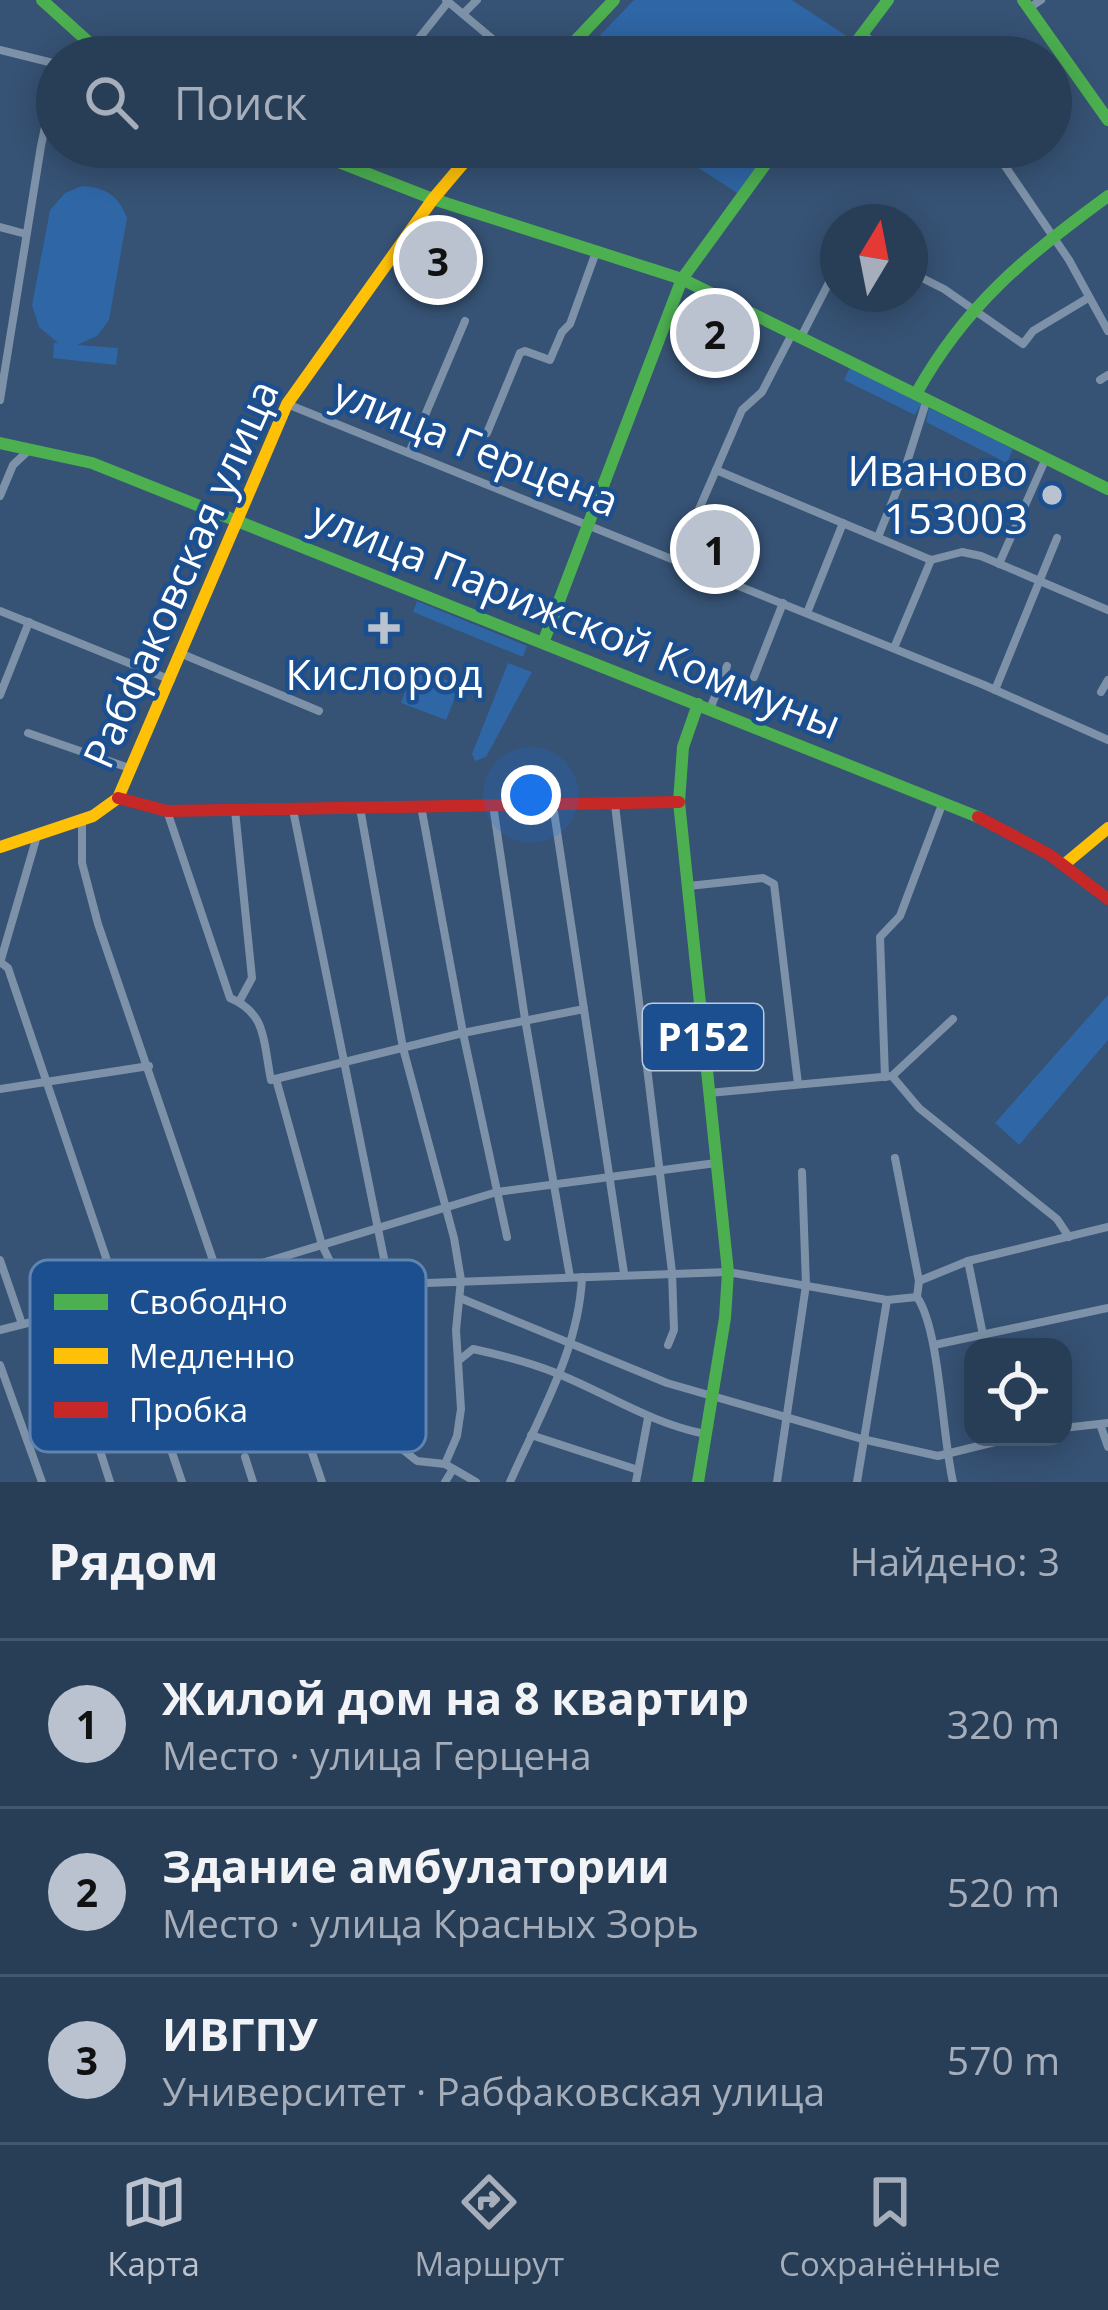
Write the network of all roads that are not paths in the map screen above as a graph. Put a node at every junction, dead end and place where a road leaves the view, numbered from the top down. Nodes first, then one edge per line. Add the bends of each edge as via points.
1 (42, 0) edge
2 (477, 0) edge
3 (614, 0) edge
4 (888, 0) edge
5 (447, 1) edge
6 (1031, 3) edge
7 (463, 14) junction
8 (862, 34) joint
9 (82, 36) edge
10 (420, 36) edge
11 (489, 36) edge
12 (580, 36) edge
13 (865, 36) edge
14 (1053, 36) edge
15 (0, 50) edge
16 (36, 61) edge
17 (1072, 65) edge
18 (1108, 120) edge
19 (38, 168) edge
20 (366, 168) edge
21 (459, 168) edge
22 (763, 168) edge
23 (1006, 168) edge
24 (1108, 196) edge
25 (433, 199) junction
26 (0, 227) edge
27 (26, 234) junction
28 (1054, 237) junction
29 (596, 252) junction
30 (682, 279) junction
31 (928, 282) edge
32 (820, 295) edge
33 (1088, 298) junction
34 (971, 307) junction
35 (465, 321) dead end
36 (1108, 331) edge
37 (796, 335) junction
38 (921, 397) junction
39 (0, 400) edge
40 (287, 404) junction
41 (487, 433) dead end
42 (2, 443) edge
43 (29, 448) junction
44 (409, 453) junction
45 (1046, 458) junction
46 (13, 465) junction
47 (716, 470) junction
48 (1108, 489) edge
49 (0, 496) edge
50 (237, 520) junction
51 (843, 523) junction
52 (589, 524) junction
53 (878, 538) junction
54 (1057, 538) dead end
55 (677, 560) junction
56 (931, 560) junction
57 (999, 564) junction
58 (1040, 580) junction
59 (783, 603) junction
60 (1108, 610) edge
61 (0, 611) edge
62 (807, 613) junction
63 (29, 622) junction
64 (543, 643) junction
65 (894, 648) junction
66 (182, 654) junction
67 (727, 666) dead end
68 (754, 677) dead end
69 (171, 680) junction
70 (1108, 680) edge
71 (994, 690) junction
72 (1101, 692) dead end
73 (0, 695) edge
74 (704, 706) junction
75 (319, 711) dead end
76 (28, 733) dead end
77 (1108, 740) edge
78 (132, 769) junction
79 (118, 798) junction
80 (679, 802) junction
81 (943, 802) junction
82 (493, 805) junction
83 (553, 805) junction
84 (615, 805) junction
85 (422, 806) junction
86 (360, 808) junction
87 (235, 810) junction
88 (293, 810) junction
89 (167, 811) junction
90 (82, 820) junction
91 (1108, 827) edge
92 (37, 835) junction
93 (0, 847) edge
94 (1066, 863) junction
95 (687, 886) junction
96 (1108, 899) edge
97 (0, 962) edge
98 (239, 1002) junction
99 (584, 1009) junction
100 (525, 1019) junction
101 (953, 1019) dead end
102 (463, 1033) junction
103 (403, 1048) junction
104 (343, 1063) junction
105 (149, 1066) junction
106 (888, 1077) junction
107 (273, 1080) junction
108 (46, 1082) junction
109 (798, 1084) junction
110 (0, 1089) edge
111 (710, 1093) junction
112 (895, 1158) dead end
113 (717, 1163) junction
114 (660, 1171) junction
115 (802, 1172) dead end
116 (610, 1178) junction
117 (554, 1183) junction
118 (497, 1192) junction
119 (443, 1206) junction
120 (379, 1226) junction
121 (1108, 1227) edge
122 (507, 1237) dead end
123 (1069, 1237) junction
124 (322, 1245) junction
125 (0, 1260) edge
126 (108, 1260) edge
127 (213, 1260) edge
128 (272, 1260) edge
129 (329, 1260) edge
130 (385, 1260) edge
131 (968, 1261) junction
132 (672, 1272) junction
133 (728, 1272) junction
134 (624, 1273) junction
135 (570, 1277) junction
136 (582, 1277) junction
137 (461, 1280) junction
138 (426, 1281) edge
139 (920, 1281) junction
140 (806, 1285) junction
141 (917, 1297) junction
142 (460, 1298) junction
143 (887, 1300) junction
144 (1108, 1308) edge
145 (30, 1322) edge
146 (22, 1324) junction
147 (0, 1330) edge
148 (983, 1335) junction
149 (668, 1345) dead end
150 (934, 1345) junction
151 (570, 1346) junction
152 (457, 1362) junction
153 (0, 1364) edge
154 (558, 1374) junction
155 (712, 1397) junction
156 (648, 1418) junction
157 (788, 1418) junction
158 (1104, 1424) edge
159 (1072, 1427) edge
160 (706, 1435) junction
161 (530, 1436) junction
162 (862, 1439) junction
163 (978, 1446) edge
164 (30, 1448) edge
165 (1108, 1448) edge
166 (31, 1452) edge
167 (100, 1452) edge
168 (172, 1452) edge
169 (312, 1452) edge
170 (406, 1452) edge
171 (946, 1454) junction
172 (245, 1457) dead end
173 (449, 1466) junction
174 (638, 1471) junction
175 (42, 1482) edge
176 (110, 1482) edge
177 (182, 1482) edge
178 (253, 1482) edge
179 (322, 1482) edge
180 (445, 1482) edge
181 (476, 1482) edge
182 (510, 1482) edge
183 (635, 1482) edge
184 (698, 1482) edge
185 (777, 1482) edge
186 (857, 1482) edge
187 (953, 1482) edge

1 - 9 street
2 - 7 street
3 - 12 street
4 - 8 street
5 - 7 street
5 - 10 street
6 - 14 street
7 - 11 street
8 - 13 street
15 - 16 street
17 - 18 street
19 - 27 street
20 - 25 street
21 - 25 street, Рабфаковская улица
22 - 30 street
23 - 28 street
24 - 28 street
25 - 29 street
25 - 40 street, Рабфаковская улица
26 - 27 street
27 - 39 street
28 - 33 street
28 - 34 street
29 - 30 street
29 - 41 street via 550,360 520,352
30 - 37 street
30 - 52 street
31 - 34 street
32 - 37 street
33 - 34 street via 1023,344
33 - 36 street
34 - 38 street via 939,347
35 - 44 street
37 - 38 street
37 - 47 street via 742,410
38 - 45 street
38 - 53 street
40 - 44 street, улица Герцена
40 - 50 street, Рабфаковская улица
42 - 43 street, улица Парижской Коммуны
42 - 46 street
43 - 46 street
43 - 50 street, улица Парижской Коммуны via 92,463
44 - 52 street, улица Герцена
45 - 48 street
45 - 57 street
46 - 49 street
47 - 51 street
47 - 55 street
50 - 64 street, улица Парижской Коммуны
50 - 66 street, Рабфаковская улица
51 - 53 street
51 - 62 street
52 - 55 street, улица Герцена
52 - 64 street
53 - 56 street
54 - 58 street
55 - 59 street, улица Герцена
56 - 57 street via 962,552
56 - 65 street
57 - 58 street
58 - 60 street
58 - 71 street
59 - 62 street, улица Герцена
59 - 68 street
61 - 63 street
62 - 65 street, улица Герцена
63 - 69 street
63 - 73 street
64 - 74 street, улица Парижской Коммуны
65 - 71 street, улица Герцена
66 - 69 street, Рабфаковская улица
66 - 75 street
67 - 74 street
69 - 78 street, Рабфаковская улица
70 - 72 street
71 - 77 street, улица Герцена
74 - 80 street, Р152 via 682,747
74 - 81 street, улица Парижской Коммуны
76 - 78 street
78 - 79 street, Рабфаковская улица
79 - 89 street
79 - 90 street
80 - 84 street
80 - 95 street, Р152
81 - 94 street, улица Парижской Коммуны
81 - 106 street via 900,916 880,938
82 - 83 street
82 - 85 street
82 - 100 street
83 - 84 street
83 - 99 street
84 - 114 street
85 - 86 street
85 - 102 street
86 - 88 street
86 - 103 street
87 - 88 street
87 - 89 street
87 - 98 street via 252,978
88 - 104 street
89 - 98 street via 225,986
90 - 92 street
90 - 105 street via 82,863 98,924
91 - 94 street
92 - 93 street
92 - 97 street
94 - 96 street, улица Парижской Коммуны
95 - 109 street via 763,878 774,884
95 - 111 street, Р152
97 - 108 street
98 - 107 street via 257,1015
99 - 100 street
99 - 116 street
100 - 102 street
100 - 117 street
101 - 106 street
102 - 103 street
102 - 118 street
103 - 104 street
103 - 119 street
104 - 107 street
104 - 120 street
105 - 108 street
105 - 127 street
106 - 109 street
106 - 123 street
107 - 124 street
108 - 110 street
108 - 126 street
109 - 111 street
111 - 113 street, Р152
112 - 139 street
113 - 114 street
113 - 133 street, Р152
114 - 116 street
114 - 132 street
115 - 140 street
116 - 117 street
116 - 134 street
117 - 118 street
117 - 135 street
118 - 119 street
118 - 122 street
119 - 120 street
119 - 137 street
120 - 124 street
120 - 130 street
121 - 123 street
123 - 131 street
124 - 128 street
124 - 129 street
125 - 146 street
131 - 139 street
131 - 148 street
132 - 133 street
132 - 134 street
132 - 149 street
133 - 140 street
133 - 155 street, Р152
134 - 136 street
135 - 136 street
135 - 137 street
136 - 151 street
137 - 138 street
137 - 142 street
139 - 141 street
140 - 143 street
140 - 157 street
141 - 143 street
141 - 150 street
142 - 151 street
142 - 152 street
143 - 162 street
144 - 148 street
145 - 146 street
146 - 147 street
148 - 150 street
150 - 171 street
151 - 154 street
151 - 155 street
152 - 154 street via 473,1349
152 - 173 street via 461,1409
153 - 164 street
154 - 156 street
154 - 161 street
155 - 157 street
155 - 160 street, Р152
156 - 160 street
156 - 174 street
157 - 162 street
157 - 185 street
158 - 159 street
158 - 165 street
160 - 184 street, Р152
161 - 174 street
161 - 182 street
162 - 171 street
162 - 186 street
163 - 171 street
166 - 175 street
167 - 176 street
168 - 177 street
169 - 179 street
170 - 173 street
171 - 187 street
172 - 178 street
173 - 180 street
173 - 181 street
174 - 183 street

